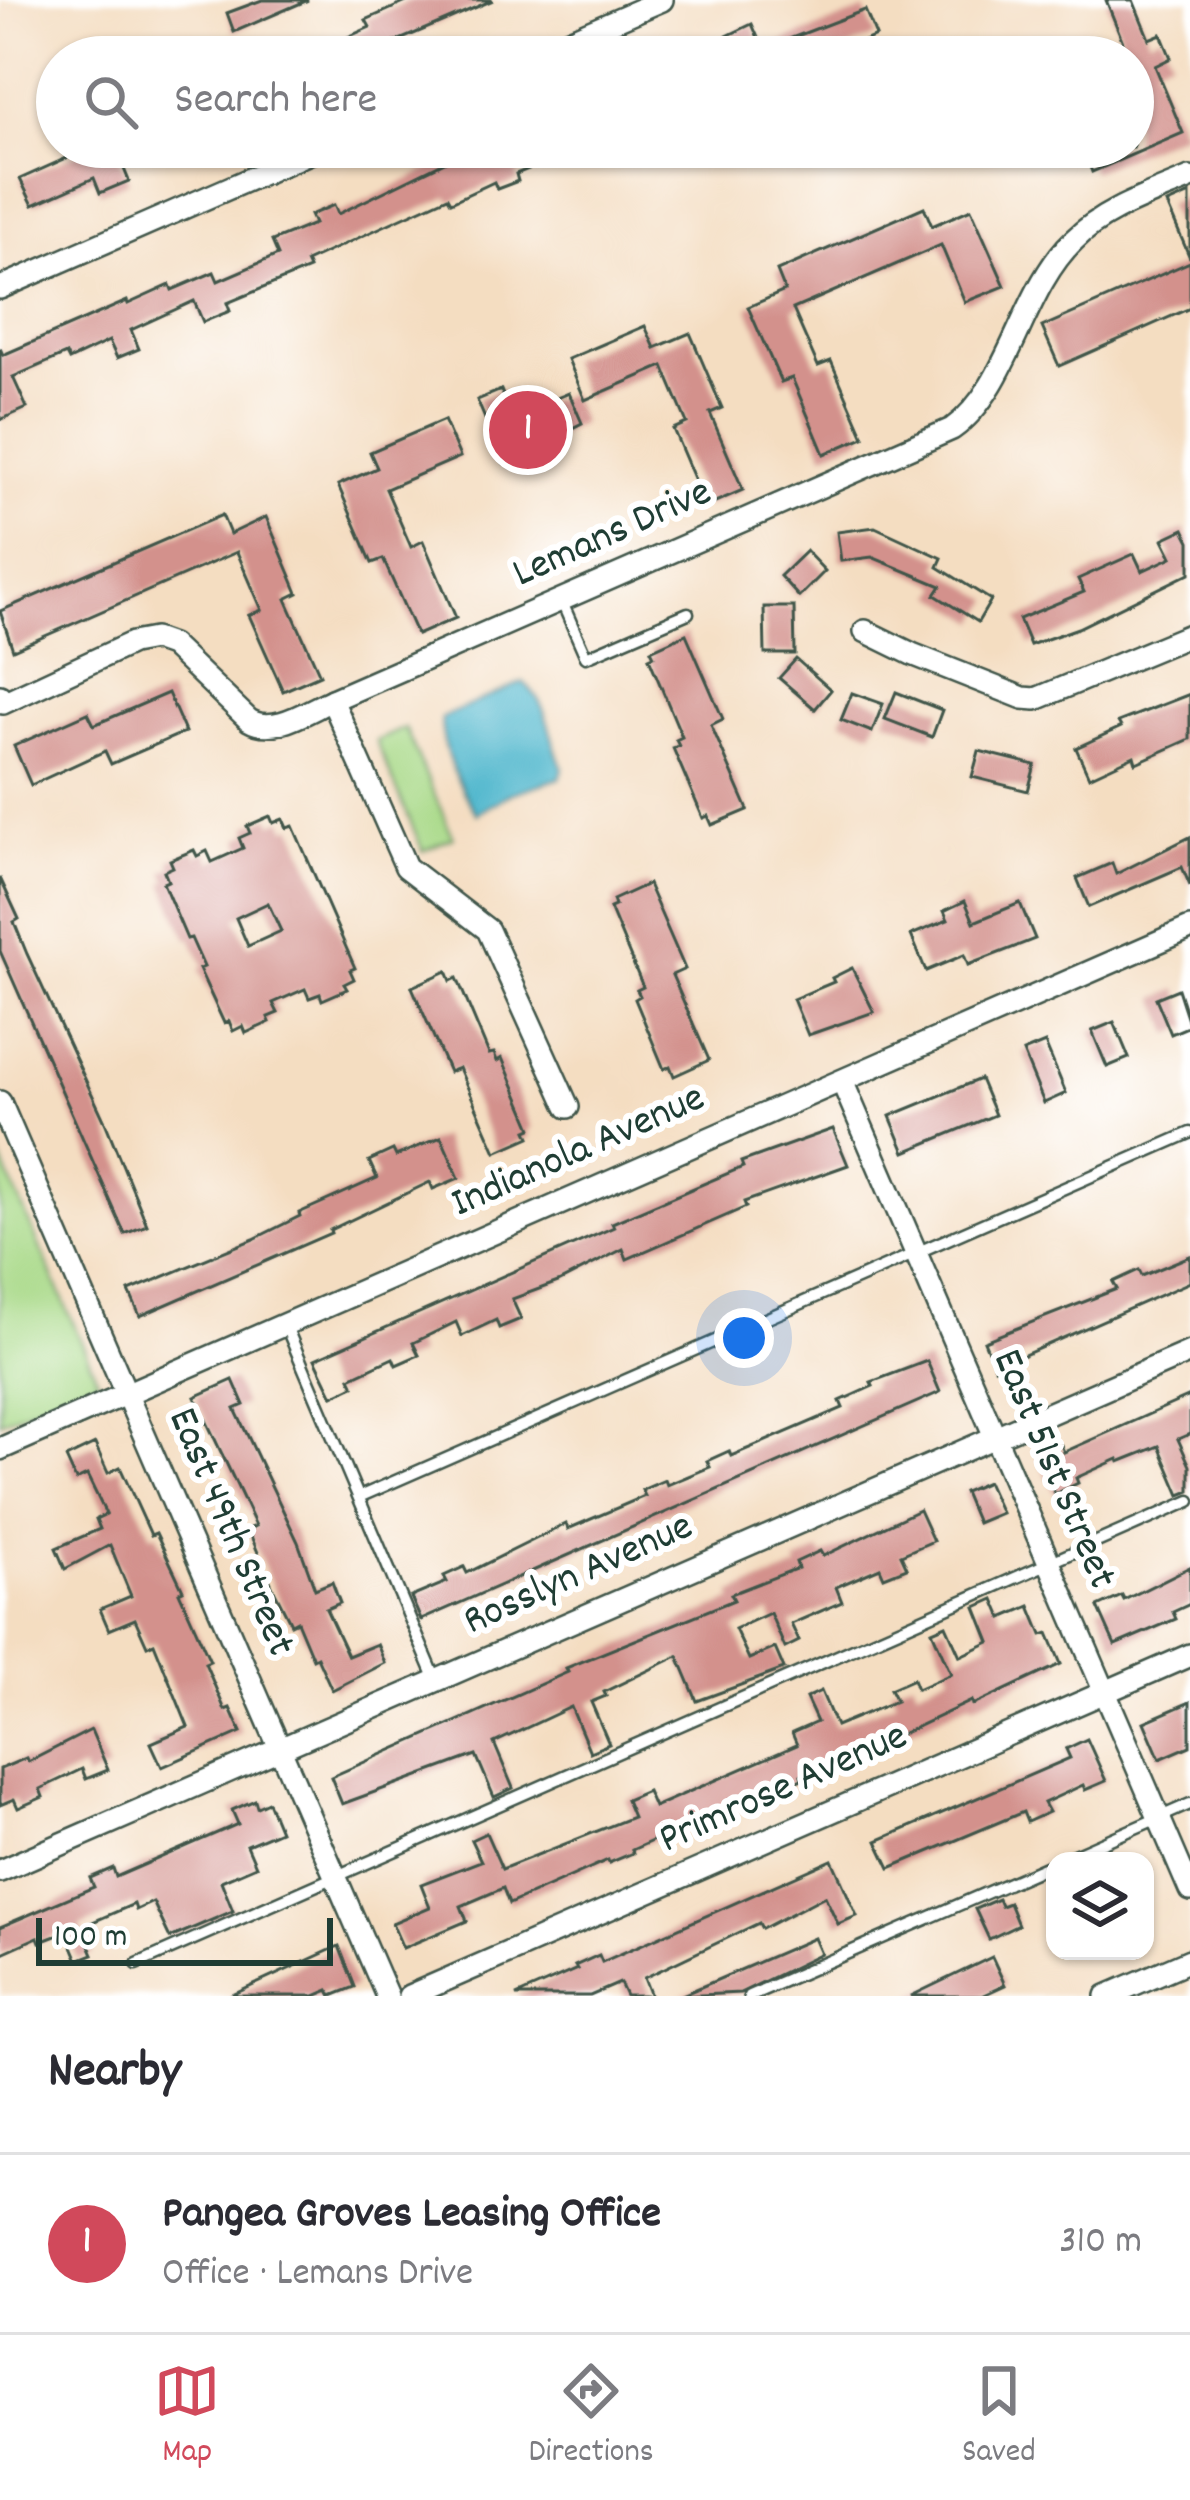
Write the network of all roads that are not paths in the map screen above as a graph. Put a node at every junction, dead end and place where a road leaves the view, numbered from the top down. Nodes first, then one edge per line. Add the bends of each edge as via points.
1 (662, 0) edge
2 (579, 36) edge
3 (275, 168) edge
4 (1190, 178) edge
5 (0, 288) edge
6 (561, 600) junction
7 (688, 613) dead end
8 (865, 631) dead end
9 (1190, 635) edge
10 (332, 700) junction
11 (1, 701) edge
12 (1190, 928) edge
13 (842, 1081) junction
14 (0, 1102) edge
15 (568, 1107) dead end
16 (1190, 1133) edge
17 (916, 1254) junction
18 (285, 1324) junction
19 (1190, 1352) edge
20 (126, 1393) junction
21 (995, 1437) junction
22 (0, 1449) edge
23 (359, 1497) junction
24 (1190, 1501) edge
25 (1049, 1562) junction
26 (1190, 1655) edge
27 (437, 1680) junction
28 (1105, 1693) junction
29 (280, 1749) junction
30 (1190, 1804) edge
31 (1159, 1818) junction
32 (1081, 1852) edge
33 (1046, 1867) edge
34 (0, 1871) edge
35 (335, 1876) junction
36 (1190, 1890) edge
37 (1190, 1960) edge
38 (137, 1964) dead end
39 (387, 1996) edge
40 (409, 1996) edge
41 (749, 1996) edge
42 (1107, 1996) edge

1 - 2 street
3 - 5 street
4 - 6 street, Lemans Drive via 1109,214 1073,240 979,402 952,429
6 - 7 lane via 586,657
6 - 10 street, Lemans Drive
8 - 9 street via 1036,699
10 - 11 street, Lemans Drive via 261,727 171,645 149,639
10 - 15 street via 406,867 488,930
12 - 13 street, Indianola Avenue
13 - 17 street, East 51st Street
13 - 18 street, Indianola Avenue
14 - 20 street, East 49th Street
16 - 17 lane
17 - 21 street, East 51st Street
17 - 23 lane
18 - 20 street, Indianola Avenue
18 - 23 lane
19 - 21 street, Rosslyn Avenue
20 - 22 street, Indianola Avenue
20 - 29 street, East 49th Street
21 - 25 street, East 51st Street
21 - 27 street, Rosslyn Avenue
23 - 27 lane
24 - 25 lane
25 - 28 street, East 51st Street
25 - 35 lane
26 - 28 street, Primrose Avenue
27 - 29 street, Rosslyn Avenue
28 - 31 street, East 51st Street
28 - 40 street, Primrose Avenue
29 - 34 street, Rosslyn Avenue
29 - 35 street, East 49th Street
30 - 31 lane
31 - 32 lane
31 - 36 street, East 51st Street
33 - 41 lane
35 - 38 lane
35 - 39 street, East 49th Street
37 - 42 street

